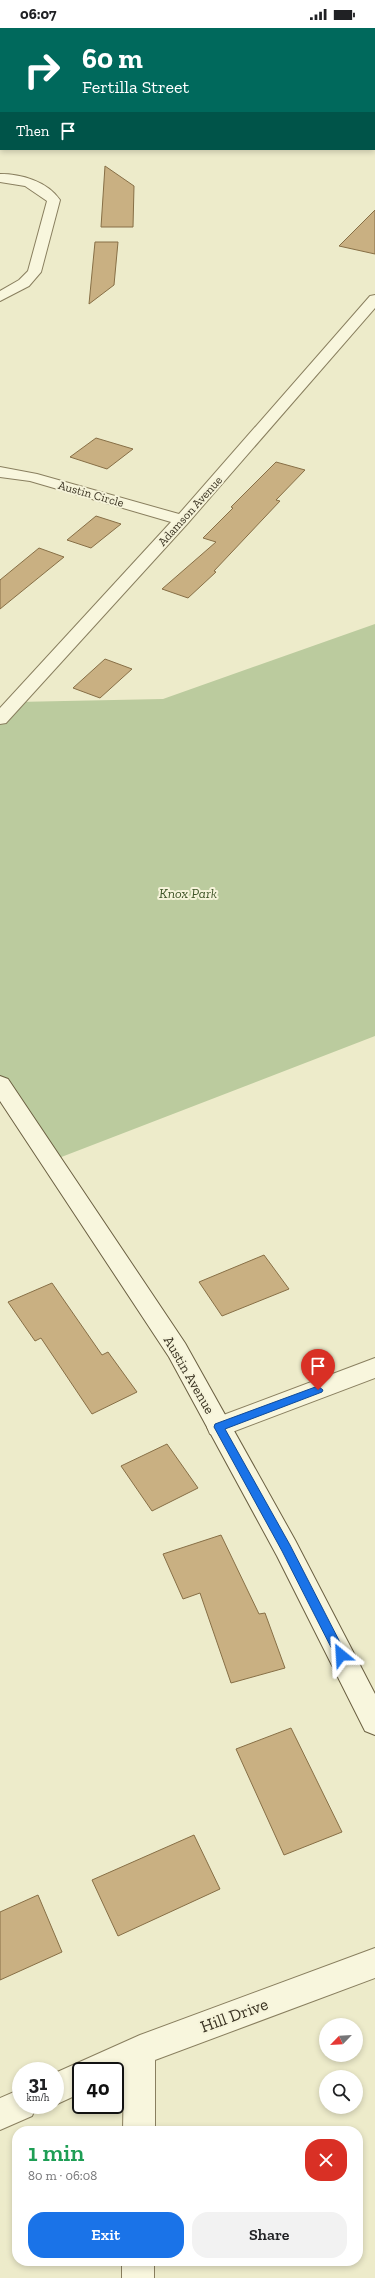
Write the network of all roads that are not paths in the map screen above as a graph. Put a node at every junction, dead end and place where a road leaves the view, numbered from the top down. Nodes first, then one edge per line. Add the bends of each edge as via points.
1 (0, 178) edge
2 (0, 297) edge
3 (375, 298) edge
4 (0, 472) edge
5 (182, 520) junction
6 (0, 719) edge
7 (0, 1084) edge
8 (375, 1368) edge
9 (219, 1427) junction
10 (375, 1722) edge
11 (375, 1963) edge
12 (140, 2050) junction
13 (114, 2062) edge
14 (12, 2109) edge
15 (0, 2114) edge
16 (139, 2126) edge
17 (138, 2266) edge
18 (138, 2278) edge

1 - 2 street via 28,182 44,190 54,200 34,272 24,283
3 - 5 street, Adamson Avenue
4 - 5 street, Austin Circle via 32,477
5 - 6 street, Adamson Avenue
7 - 9 street, Austin Avenue via 177,1350
8 - 9 street
9 - 10 street, Austin Avenue via 286,1548
11 - 12 street, Hill Drive
12 - 13 street, Hill Drive
12 - 16 street
14 - 15 street
17 - 18 street

